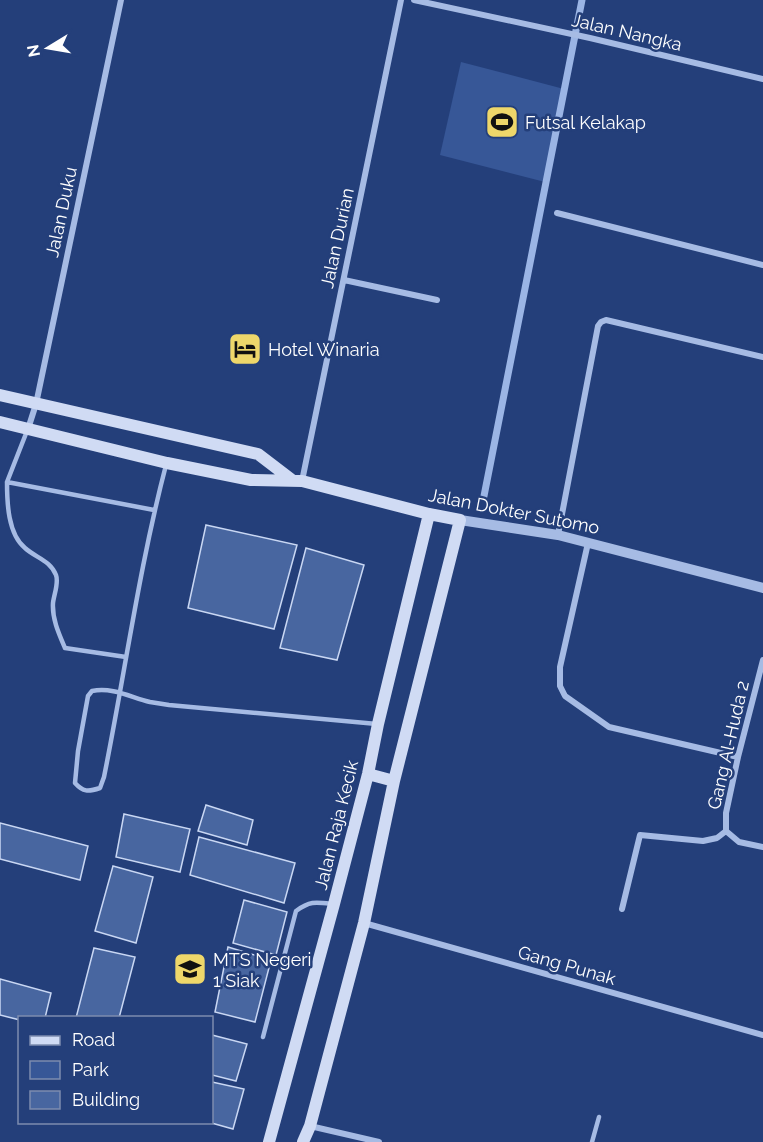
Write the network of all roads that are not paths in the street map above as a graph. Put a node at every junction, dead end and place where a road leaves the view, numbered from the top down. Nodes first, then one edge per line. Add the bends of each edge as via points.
1 (122, 0) edge
2 (401, 0) edge
3 (414, 0) edge
4 (763, 79) edge
5 (557, 213) dead end
6 (763, 264) edge
7 (344, 280) junction
8 (437, 300) dead end
9 (763, 357) edge
10 (0, 395) edge
11 (36, 404) junction
12 (0, 422) edge
13 (28, 430) junction
14 (167, 462) junction
15 (297, 480) junction
16 (7, 482) junction
17 (154, 510) junction
18 (429, 514) junction
19 (460, 520) junction
20 (558, 535) junction
21 (588, 543) junction
22 (763, 588) edge
23 (126, 657) junction
24 (763, 660) edge
25 (121, 692) junction
26 (378, 724) junction
27 (738, 757) junction
28 (368, 774) junction
29 (394, 781) junction
30 (726, 831) junction
31 (763, 847) edge
32 (334, 904) junction
33 (622, 909) dead end
34 (364, 923) junction
35 (763, 1035) edge
36 (263, 1037) dead end
37 (599, 1117) dead end
38 (310, 1126) junction
39 (269, 1142) edge
40 (303, 1142) edge
41 (379, 1142) edge
42 (592, 1142) edge

1 - 11 street, Jalan Duku
2 - 7 street, Jalan Durian
3 - 4 street, Jalan Nangka
5 - 6 street
7 - 8 street
7 - 15 street, Jalan Durian
9 - 20 street via 606,320 601,322
10 - 11 main road, Jalan Dokter Sutomo
11 - 13 street, Jalan Duku
11 - 15 main road, Jalan Dokter Sutomo via 258,454
12 - 13 main road, Jalan Dokter Sutomo
13 - 14 main road, Jalan Dokter Sutomo
13 - 16 lane
14 - 15 main road, Jalan Dokter Sutomo via 251,480
14 - 17 lane
15 - 18 main road, Jalan Dokter Sutomo
16 - 17 lane
16 - 23 lane via 7,508 14,531 24,548 52,567 58,578 53,605 65,648
17 - 23 lane
18 - 19 main road, Jalan Dokter Sutomo
18 - 26 main road, Jalan Raja Kecik
19 - 20 street, Jalan Dokter Sutomo
19 - 29 main road
20 - 21 street, Jalan Dokter Sutomo
21 - 22 street, Jalan Dokter Sutomo
21 - 27 street via 560,667 560,686 565,696 609,727
23 - 25 lane
24 - 27 street, Gang Al-Huda 2
25 - 25 lane via 102,689 88,696 75,783 82,790 100,788
25 - 26 lane via 169,705
26 - 28 main road, Jalan Raja Kecik
27 - 30 street, Gang Al-Huda 2
28 - 29 main road
28 - 32 main road, Jalan Raja Kecik
29 - 34 main road
30 - 31 street, Gang Al-Huda 2 via 739,842
30 - 33 street via 703,841 640,834
32 - 36 lane via 314,902 296,911
32 - 39 main road, Jalan Raja Kecik
34 - 35 street, Gang Punak
34 - 38 main road
37 - 42 lane
38 - 40 main road
38 - 41 street

